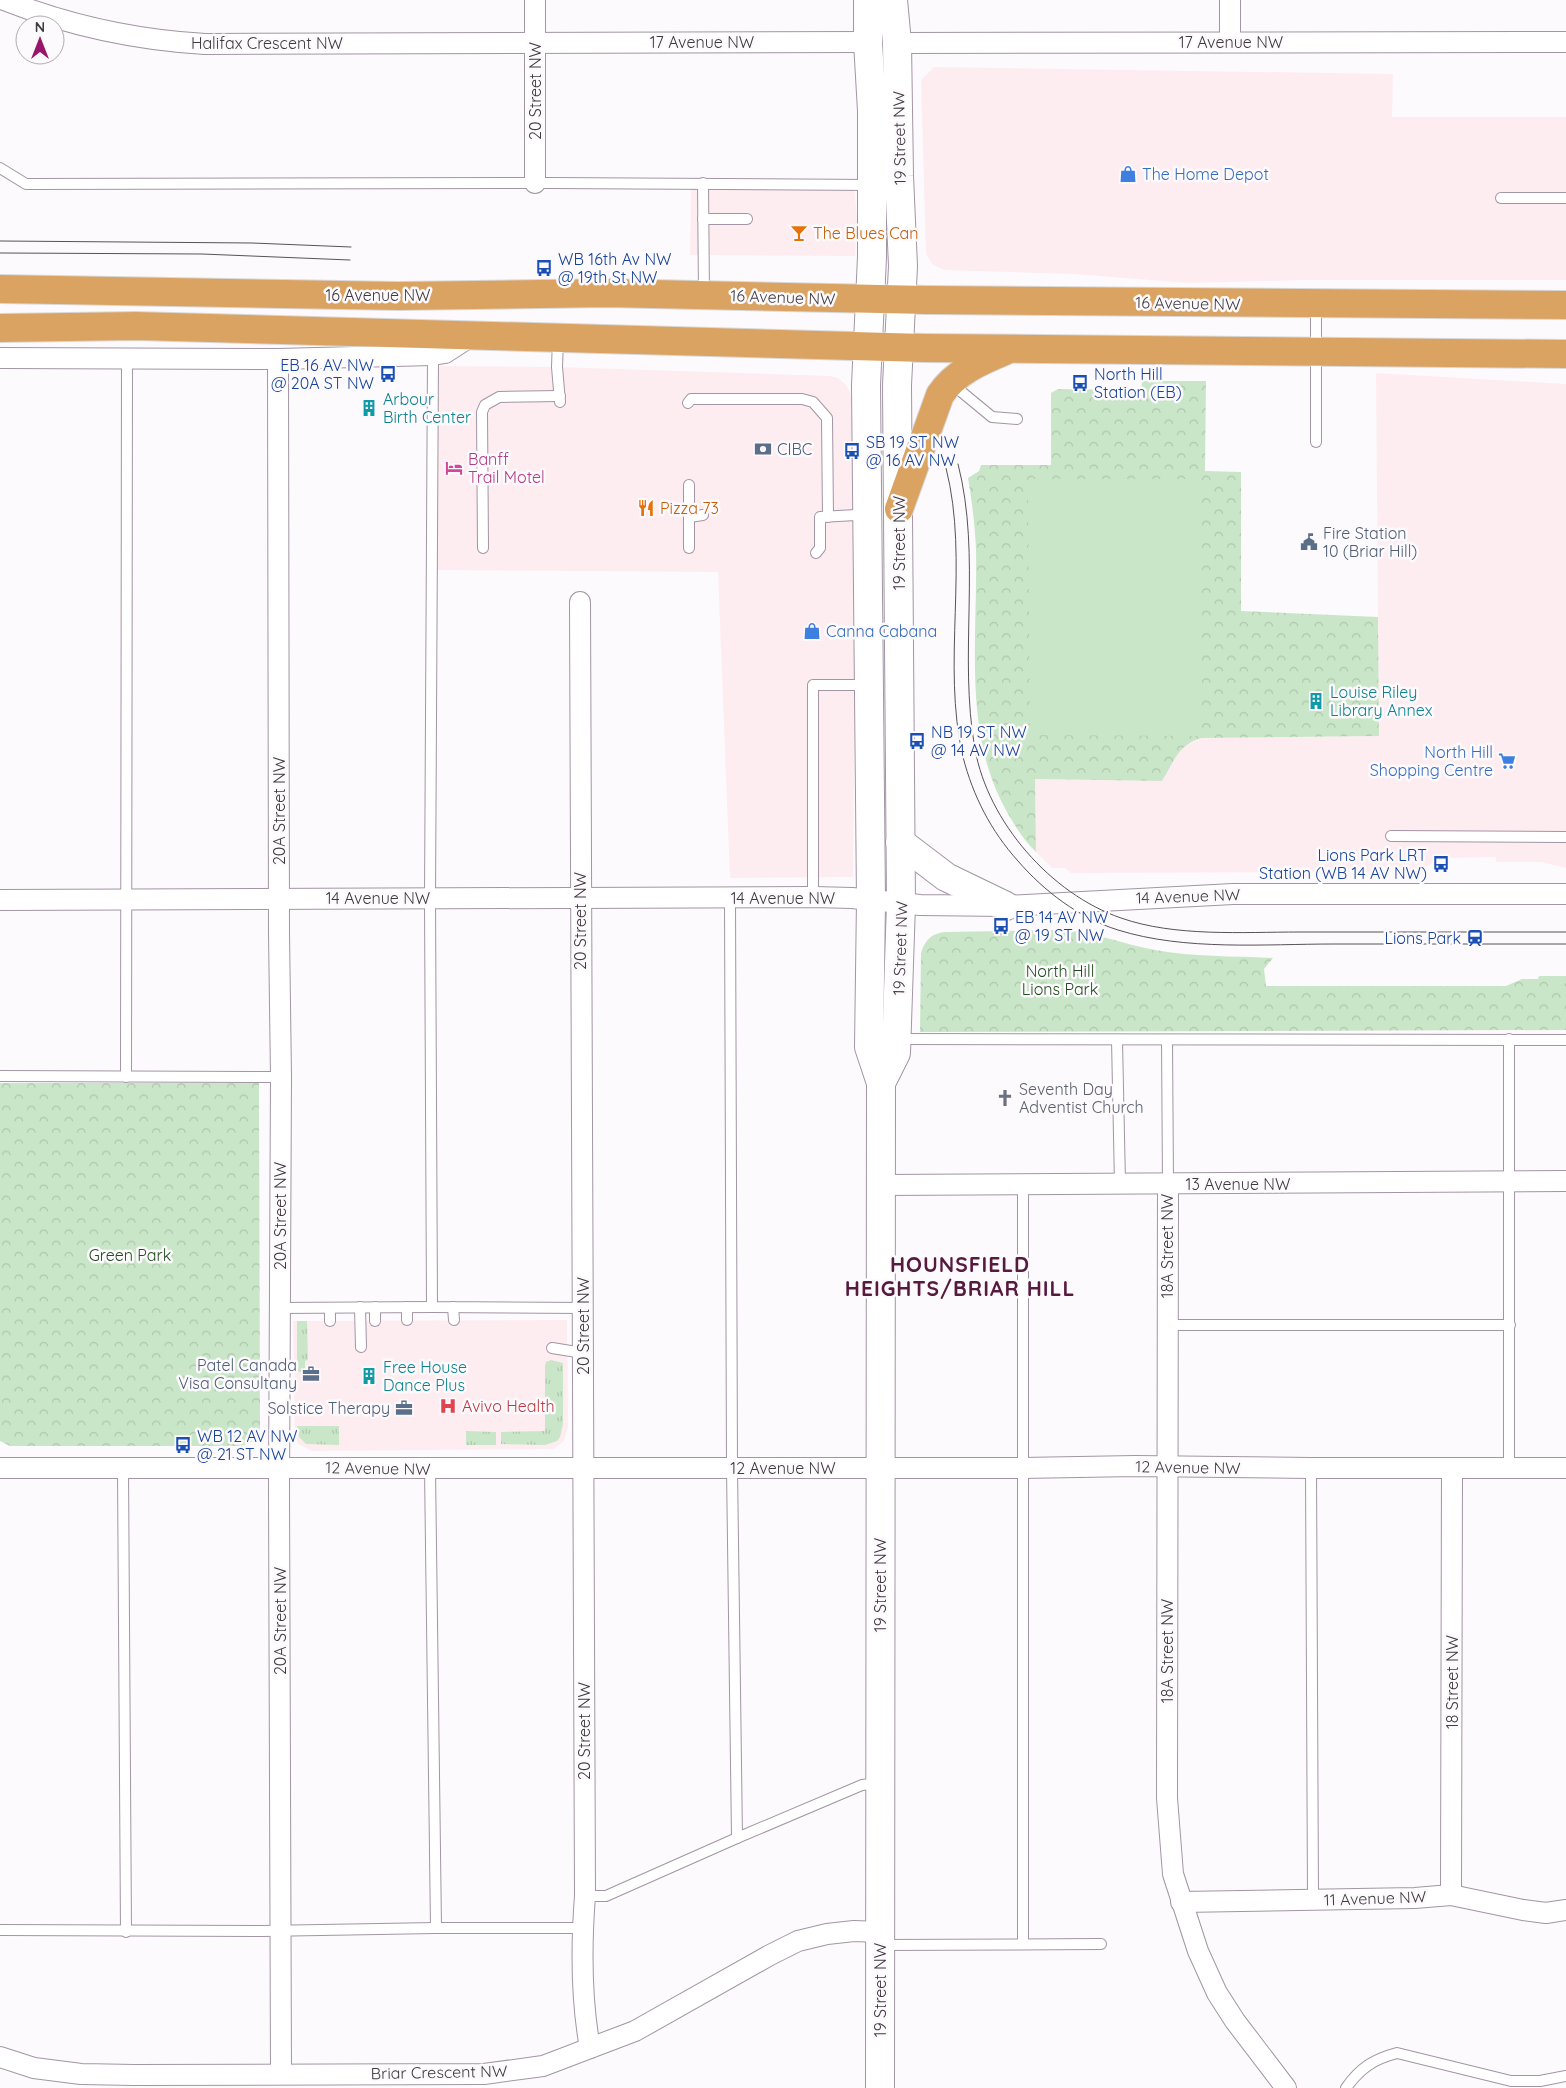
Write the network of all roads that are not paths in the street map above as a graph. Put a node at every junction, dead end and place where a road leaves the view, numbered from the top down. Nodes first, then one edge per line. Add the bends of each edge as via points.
1 (4, 0) edge
2 (535, 0) edge
3 (868, 0) edge
4 (893, 0) edge
5 (1230, 0) edge
6 (868, 42) junction
7 (1230, 42) junction
8 (1566, 42) edge
9 (535, 43) junction
10 (897, 43) junction
11 (0, 168) edge
12 (535, 183) junction
13 (702, 183) junction
14 (872, 184) junction
15 (1501, 198) dead end
16 (1566, 198) edge
17 (703, 219) junction
18 (747, 219) dead end
19 (0, 289) edge
20 (704, 295) junction
21 (870, 299) junction
22 (901, 300) junction
23 (1316, 304) junction
24 (1566, 306) edge
25 (0, 328) edge
26 (473, 335) junction
27 (558, 336) junction
28 (867, 346) junction
29 (898, 347) junction
30 (1011, 348) junction
31 (1316, 352) junction
32 (1566, 354) edge
33 (433, 355) junction
34 (0, 358) edge
35 (278, 358) junction
36 (128, 360) junction
37 (949, 382) junction
38 (688, 402) dead end
39 (1017, 418) dead end
40 (1316, 442) dead end
41 (689, 485) dead end
42 (899, 509) junction
43 (703, 515) dead end
44 (689, 516) junction
45 (824, 517) junction
46 (868, 517) junction
47 (483, 548) dead end
48 (689, 548) dead end
49 (816, 553) dead end
50 (580, 602) dead end
51 (869, 685) junction
52 (1391, 836) dead end
53 (1566, 837) edge
54 (900, 842) junction
55 (1566, 894) edge
56 (813, 897) junction
57 (430, 898) junction
58 (580, 898) junction
59 (730, 898) junction
60 (128, 899) junction
61 (279, 899) junction
62 (0, 900) edge
63 (871, 900) junction
64 (902, 904) junction
65 (1006, 906) junction
66 (897, 1039) junction
67 (1509, 1039) junction
68 (1116, 1040) junction
69 (1167, 1040) junction
70 (1566, 1040) edge
71 (0, 1076) edge
72 (126, 1077) junction
73 (281, 1077) junction
74 (881, 1082) junction
75 (1566, 1181) edge
76 (1510, 1182) junction
77 (1023, 1184) junction
78 (1120, 1184) junction
79 (1168, 1184) junction
80 (880, 1185) junction
81 (360, 1307) junction
82 (375, 1307) junction
83 (407, 1307) junction
84 (432, 1307) junction
85 (453, 1307) junction
86 (280, 1308) junction
87 (330, 1308) junction
88 (584, 1308) junction
89 (407, 1320) dead end
90 (454, 1320) dead end
91 (330, 1321) dead end
92 (375, 1321) dead end
93 (1166, 1326) junction
94 (1510, 1326) junction
95 (361, 1347) dead end
96 (552, 1348) dead end
97 (583, 1353) junction
98 (1167, 1466) junction
99 (280, 1467) junction
100 (583, 1467) junction
101 (0, 1468) edge
102 (123, 1468) junction
103 (732, 1468) junction
104 (881, 1468) junction
105 (1022, 1468) junction
106 (1311, 1468) junction
107 (1509, 1468) junction
108 (1566, 1468) edge
109 (430, 1469) junction
110 (1452, 1469) junction
111 (880, 1783) junction
112 (737, 1838) junction
113 (1451, 1895) junction
114 (585, 1896) junction
115 (1313, 1899) junction
116 (1181, 1902) junction
117 (1566, 1910) edge
118 (436, 1928) junction
119 (582, 1928) junction
120 (0, 1930) edge
121 (280, 1930) junction
122 (126, 1932) junction
123 (880, 1939) junction
124 (1023, 1944) junction
125 (1102, 1944) dead end
126 (590, 2048) junction
127 (0, 2057) edge
128 (281, 2074) junction
129 (1566, 2076) edge
130 (880, 2088) edge
131 (1286, 2088) edge
132 (1346, 2088) edge

1 - 9 street, Halifax Crescent NW via 95,30 168,42
2 - 9 street, 20 Street NW
3 - 6 street, 19 Street NW
4 - 10 street, 19 Street NW
5 - 7 street
6 - 9 street, 17 Avenue NW
6 - 14 street, 19 Street NW
7 - 8 street, 17 Avenue NW
7 - 10 street, 17 Avenue NW
9 - 12 street, 20 Street NW
10 - 22 street, 19 Street NW via 903,266
11 - 12 lane via 26,184
12 - 13 lane
13 - 14 lane
13 - 17 lane
14 - 21 street, 19 Street NW
15 - 16 lane
17 - 18 lane
17 - 20 lane
19 - 20 highway, 16 Avenue NW via 398,296
20 - 21 highway, 16 Avenue NW
21 - 22 highway, 16 Avenue NW
21 - 28 street, 19 Street NW
22 - 23 highway, 16 Avenue NW
22 - 29 street, 19 Street NW
23 - 24 highway, 16 Avenue NW
23 - 31 lane
25 - 26 highway via 126,326
26 - 27 highway
26 - 33 street via 445,353
27 - 28 highway
27 - 47 lane via 560,399 499,397 485,405 482,412
28 - 29 highway
28 - 46 street, 19 Street NW
29 - 30 highway
29 - 42 street, 19 Street NW
30 - 31 highway
30 - 37 highway via 978,362
31 - 32 highway
31 - 40 lane
33 - 35 street
33 - 57 lane
34 - 36 street
35 - 36 street
35 - 61 street, 20A Street NW
36 - 60 lane
37 - 39 lane via 992,417
37 - 42 highway via 937,400
38 - 45 lane via 712,398 802,399 813,402 828,418
41 - 44 lane
42 - 54 street, 19 Street NW
43 - 44 lane
44 - 48 lane
45 - 46 lane
45 - 49 lane via 820,548
46 - 51 street, 19 Street NW
50 - 58 street, 20 Street NW
51 - 56 lane via 813,685
51 - 63 street, 19 Street NW
52 - 53 lane
54 - 64 street, 19 Street NW
54 - 65 street via 946,877
55 - 65 street, 14 Avenue NW via 1233,894
56 - 59 street, 14 Avenue NW
56 - 63 street, 14 Avenue NW
57 - 58 street, 14 Avenue NW
57 - 61 street, 14 Avenue NW
57 - 84 lane
58 - 59 street, 14 Avenue NW
58 - 88 street, 20 Street NW
59 - 103 lane
60 - 61 street, 14 Avenue NW
60 - 62 street, 14 Avenue NW
60 - 72 lane
61 - 73 street, 20A Street NW
63 - 64 street, 14 Avenue NW
63 - 74 street, 19 Street NW via 869,1047
64 - 65 street, 14 Avenue NW
64 - 66 street, 19 Street NW
66 - 68 lane
66 - 74 street, 19 Street NW via 896,1053
67 - 69 lane
67 - 70 lane
67 - 76 lane
68 - 69 lane
68 - 78 lane
69 - 79 lane
71 - 72 lane
72 - 73 lane
73 - 86 street, 20A Street NW
74 - 80 street, 19 Street NW
75 - 76 street, 13 Avenue NW
76 - 79 street, 13 Avenue NW
76 - 94 lane
77 - 78 street, 13 Avenue NW
77 - 80 street, 13 Avenue NW
77 - 105 lane
78 - 79 street, 13 Avenue NW
79 - 93 street, 18A Street NW
80 - 104 street, 19 Street NW
81 - 82 lane
81 - 87 lane
81 - 95 lane
82 - 83 lane
82 - 92 lane
83 - 84 lane
83 - 89 lane
84 - 85 lane
85 - 88 lane
85 - 90 lane
86 - 87 lane
86 - 99 street, 20A Street NW
87 - 91 lane
88 - 97 street, 20 Street NW
93 - 94 lane
93 - 98 street, 18A Street NW
94 - 107 lane
96 - 97 lane
97 - 100 street, 20 Street NW
98 - 105 street, 12 Avenue NW
98 - 106 street, 12 Avenue NW
98 - 116 street, 18A Street NW via 1167,1798 1174,1874
99 - 102 street, 12 Avenue NW
99 - 109 street, 12 Avenue NW
99 - 121 street, 20A Street NW
100 - 103 street, 12 Avenue NW
100 - 109 street, 12 Avenue NW
100 - 114 street, 20 Street NW
101 - 102 street, 12 Avenue NW
102 - 122 lane
103 - 104 street, 12 Avenue NW
103 - 112 lane
104 - 105 street, 12 Avenue NW
104 - 111 street, 19 Street NW
105 - 124 lane
106 - 110 street, 12 Avenue NW
106 - 115 lane
107 - 108 street, 12 Avenue NW
107 - 110 street, 12 Avenue NW
109 - 118 lane
110 - 113 street, 18 Street NW
111 - 112 lane via 862,1784
111 - 123 street, 19 Street NW
112 - 114 lane via 606,1896
113 - 115 street, 11 Avenue NW
113 - 117 street, 11 Avenue NW via 1523,1910
114 - 119 street, 20 Street NW
115 - 116 street, 11 Avenue NW
116 - 131 street, 18A Street NW via 1198,1952 1217,1993
118 - 119 lane
118 - 121 lane
119 - 126 street, 20 Street NW via 583,1989
120 - 122 lane
121 - 122 lane
121 - 128 street, 20A Street NW
123 - 124 lane
123 - 126 street, Briar Crescent NW via 836,1933 798,1941 635,2031
123 - 130 street, 19 Street NW
124 - 125 lane
126 - 128 street, Briar Crescent NW via 543,2066 484,2074
127 - 128 street, Briar Crescent NW via 34,2068 81,2074
129 - 132 lane via 1540,2081 1511,2081 1397,2053 1381,2057 1356,2073

